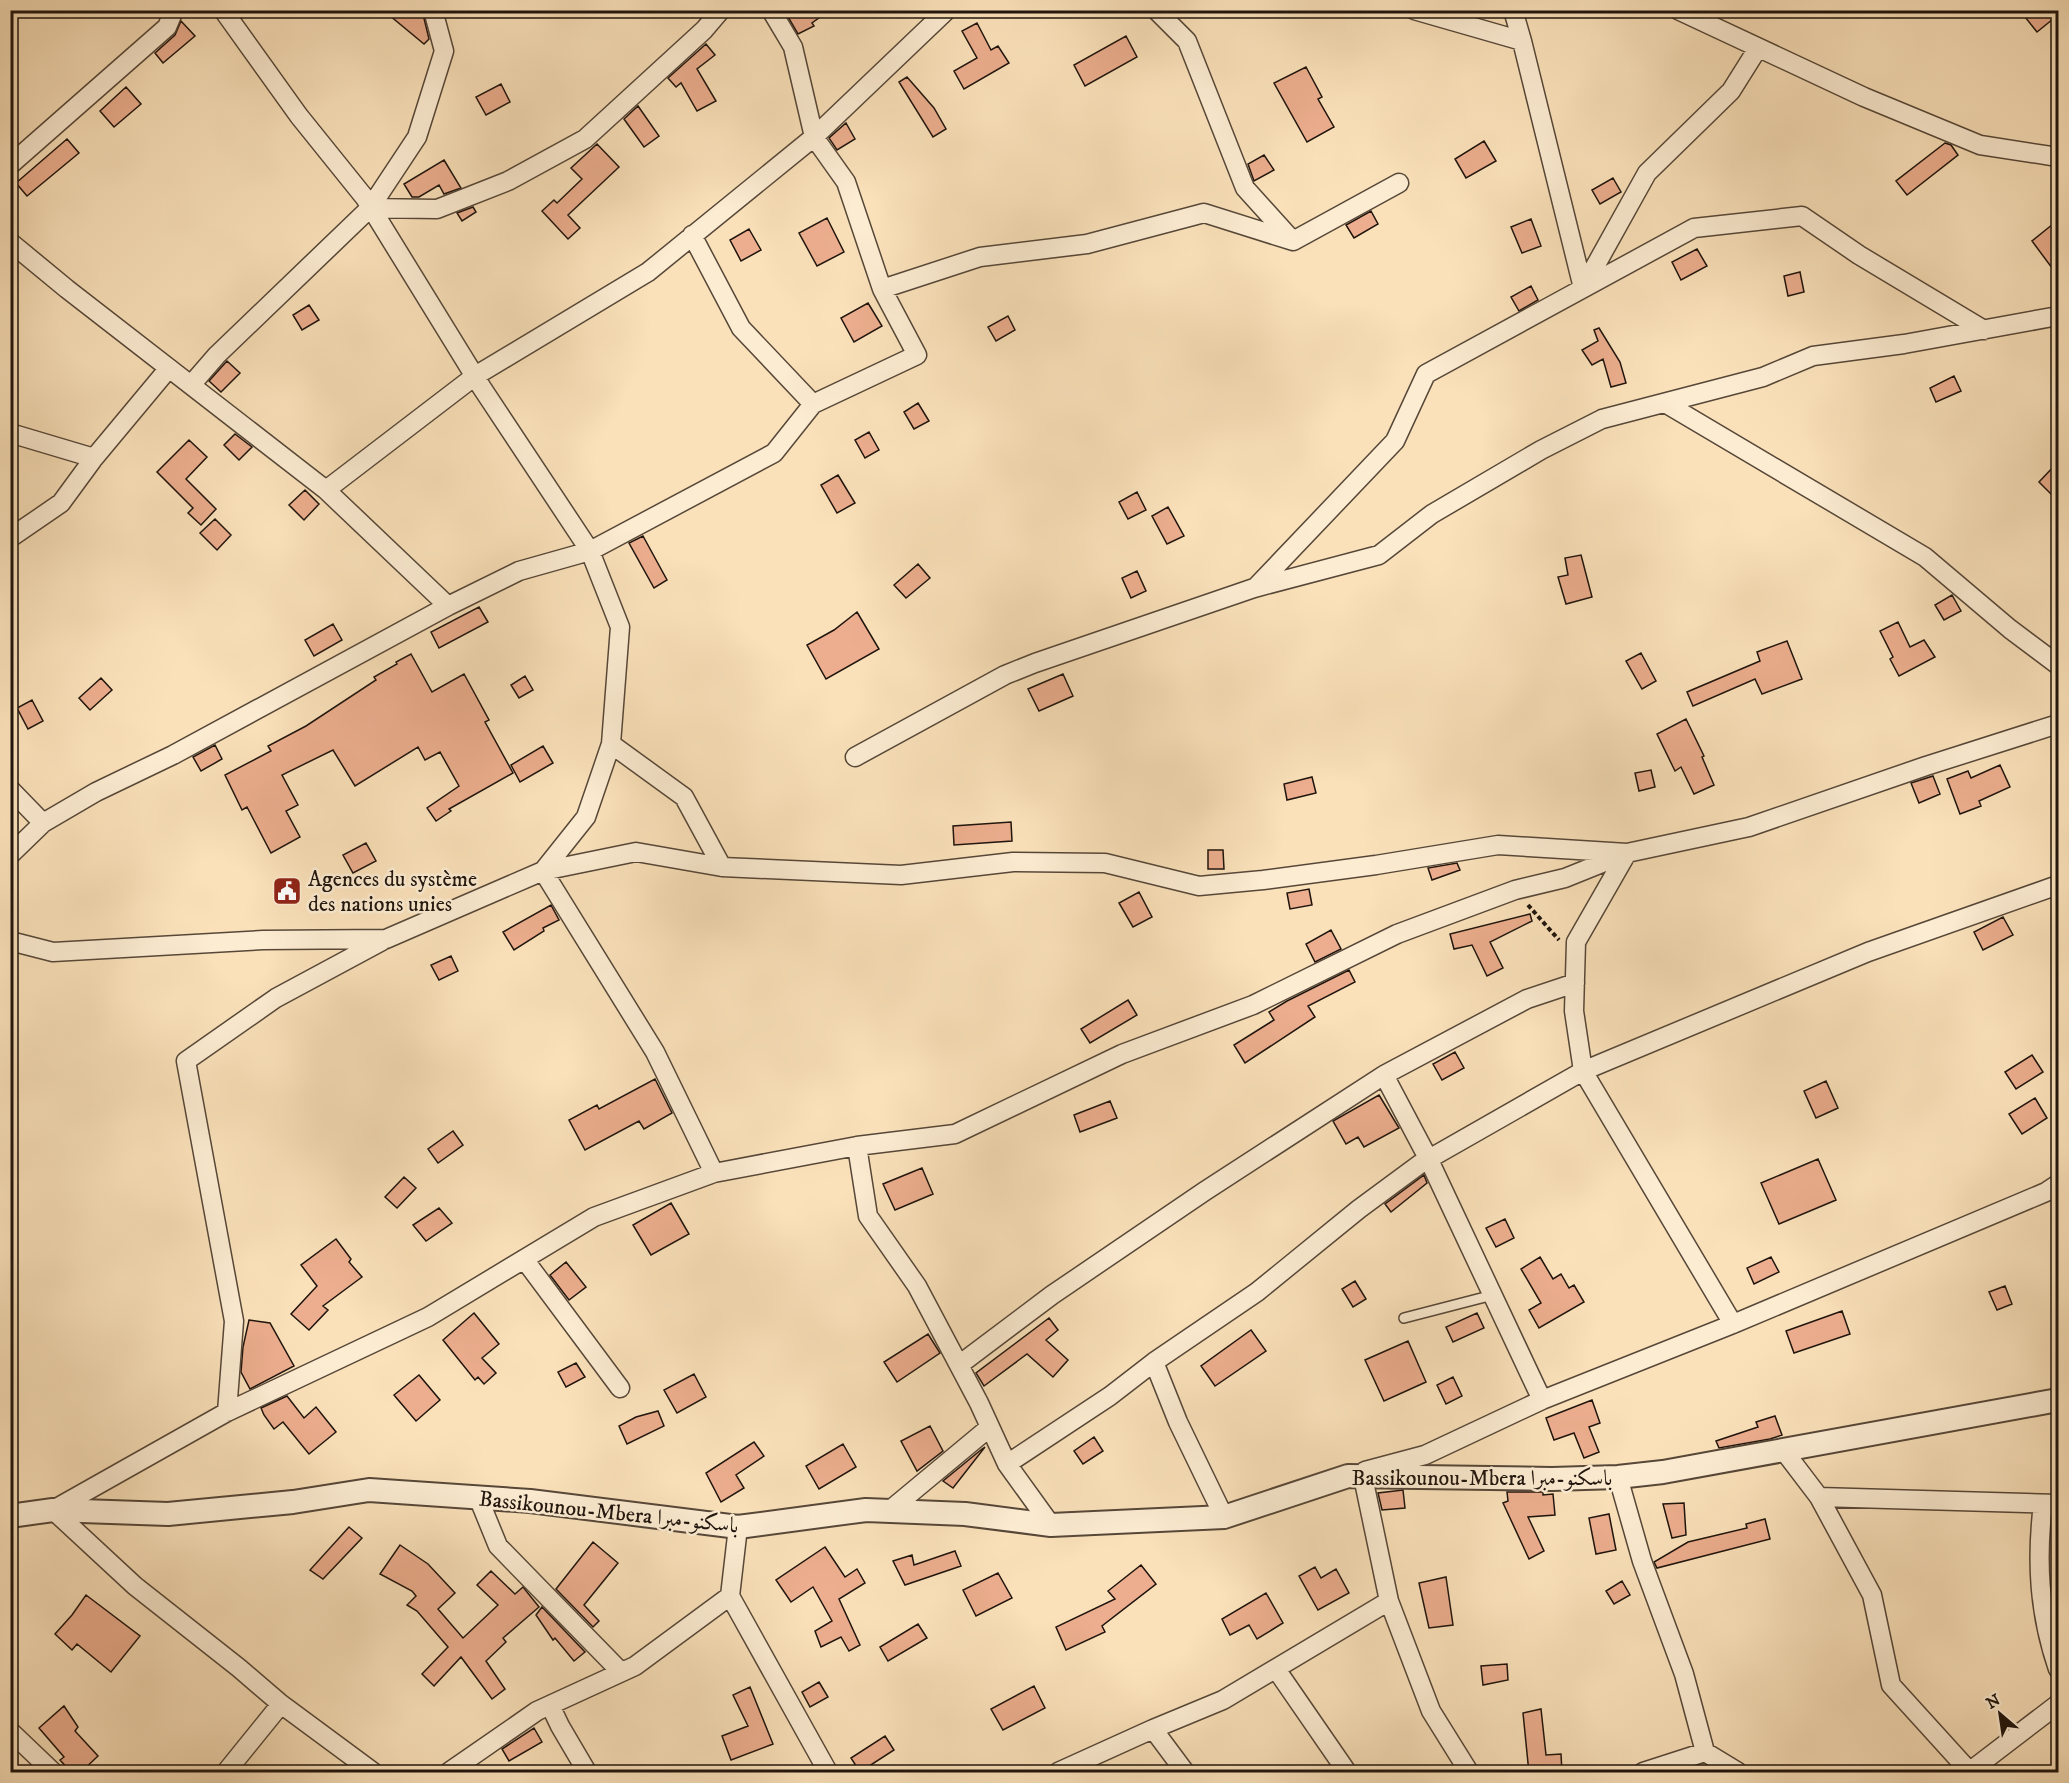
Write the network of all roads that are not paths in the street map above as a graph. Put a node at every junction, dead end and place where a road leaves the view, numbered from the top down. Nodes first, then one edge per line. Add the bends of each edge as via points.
1 (174, 10) edge
2 (223, 10) edge
3 (433, 10) edge
4 (721, 10) edge
5 (771, 10) edge
6 (947, 10) edge
7 (1156, 10) edge
8 (1414, 10) edge
9 (1513, 10) edge
10 (1678, 10) edge
11 (1522, 41) junction
12 (1758, 48) junction
13 (814, 137) junction
14 (2058, 156) edge
15 (10, 165) edge
16 (1399, 183) dead end
17 (370, 208) junction
18 (692, 236) junction
19 (1293, 241) junction
20 (10, 242) edge
21 (1584, 288) junction
22 (882, 289) junction
23 (2058, 316) edge
24 (1984, 330) junction
25 (169, 368) junction
26 (474, 376) junction
27 (191, 385) junction
28 (1665, 402) junction
29 (813, 404) junction
30 (10, 433) edge
31 (94, 458) junction
32 (327, 490) junction
33 (10, 538) edge
34 (590, 551) junction
35 (1254, 588) junction
36 (448, 606) junction
37 (2058, 665) edge
38 (2058, 724) edge
39 (610, 744) junction
40 (855, 757) dead end
41 (10, 789) edge
42 (43, 823) junction
43 (1627, 853) junction
44 (10, 855) edge
45 (722, 867) junction
46 (543, 871) junction
47 (2058, 885) edge
48 (386, 939) junction
49 (10, 941) edge
50 (1575, 983) junction
51 (1583, 1071) junction
52 (1384, 1075) junction
53 (857, 1146) junction
54 (1429, 1160) junction
55 (714, 1173) junction
56 (2058, 1184) edge
57 (524, 1259) junction
58 (1493, 1295) junction
59 (1404, 1318) dead end
60 (1733, 1324) junction
61 (1154, 1362) junction
62 (959, 1365) junction
63 (620, 1388) dead end
64 (1542, 1400) junction
65 (2058, 1400) edge
66 (226, 1412) junction
67 (990, 1427) junction
68 (1784, 1450) junction
69 (1007, 1464) junction
70 (1355, 1476) junction
71 (1618, 1477) junction
72 (478, 1497) junction
73 (1819, 1497) junction
74 (2051, 1504) edge
75 (53, 1510) junction
76 (889, 1511) junction
77 (10, 1516) edge
78 (1224, 1517) junction
79 (1051, 1525) junction
80 (738, 1527) junction
81 (730, 1596) junction
82 (1389, 1601) junction
83 (2055, 1649) edge
84 (1276, 1669) junction
85 (2058, 1669) edge
86 (621, 1672) junction
87 (281, 1704) junction
88 (2058, 1704) edge
89 (550, 1705) junction
90 (1153, 1729) junction
91 (10, 1731) edge
92 (1705, 1752) junction
93 (1970, 1772) edge
94 (53, 1773) edge
95 (226, 1773) edge
96 (373, 1773) edge
97 (449, 1773) edge
98 (587, 1773) edge
99 (828, 1773) edge
100 (1058, 1773) edge
101 (1185, 1773) edge
102 (1347, 1773) edge
103 (1469, 1773) edge
104 (1643, 1773) edge
105 (1738, 1773) edge

1 - 15 street via 167,27
2 - 17 street
3 - 17 street via 444,51 417,137
4 - 17 street via 585,139 508,181 437,209
5 - 13 street via 793,47
6 - 13 street
7 - 19 street via 1187,41 1245,188
8 - 11 street
9 - 11 street
10 - 12 street
11 - 21 street
12 - 14 street via 1864,98 1980,145
12 - 21 street via 1731,90 1647,172
13 - 18 street
13 - 22 street via 846,182
16 - 19 street
17 - 26 street
17 - 27 street via 217,355
18 - 26 street via 648,272
18 - 29 street via 741,328
19 - 22 street via 1204,213 1087,244 980,257
20 - 25 street
21 - 24 street via 1694,228 1802,216
21 - 35 street via 1426,374 1395,441
22 - 29 street via 917,355
23 - 24 street
24 - 28 street via 1813,356 1763,377
25 - 27 street
25 - 31 street
26 - 32 street
26 - 34 street
27 - 32 street
28 - 35 street via 1602,419 1541,450 1432,514 1379,555
28 - 37 street via 1925,557
29 - 34 street via 774,453
30 - 31 street
31 - 33 street via 61,503
32 - 36 street
34 - 36 street via 519,571
34 - 39 street via 620,627
35 - 40 street via 1005,675
36 - 42 street
38 - 43 street via 1749,827
39 - 45 street via 684,796
39 - 46 street via 586,817
41 - 42 street
42 - 44 street
43 - 45 street via 1498,845 1376,865 1199,886 1105,862 1013,862 901,874
43 - 50 street via 1576,942
43 - 53 street via 1397,934 1253,1005 1122,1054 955,1134
45 - 46 street via 636,852
46 - 48 street
46 - 55 street via 655,1052
47 - 51 street via 1868,952
48 - 49 street via 263,940 53,952
48 - 66 street via 276,998 186,1061 234,1321
50 - 51 street via 1574,1011
50 - 52 street via 1527,999
51 - 54 street
51 - 60 street
52 - 54 street
52 - 62 street via 1061,1289
53 - 55 street
53 - 62 street via 868,1216 917,1286
54 - 58 street
54 - 61 street via 1359,1209 1257,1292
55 - 57 street via 594,1217
56 - 60 street
57 - 63 street
57 - 66 street via 428,1317
58 - 59 lane
58 - 64 street
60 - 64 street
61 - 69 street
61 - 78 street
62 - 67 street
64 - 70 street via 1425,1455
65 - 68 street, Bassikounou-Mbera باسكنو-مبرا
66 - 75 street
67 - 69 street
67 - 76 street
68 - 71 street, Bassikounou-Mbera باسكنو-مبرا
68 - 73 street
69 - 79 street
70 - 71 street, Bassikounou-Mbera باسكنو-مبرا
70 - 78 street, Bassikounou-Mbera باسكنو-مبرا
70 - 82 street
71 - 92 street via 1642,1562 1684,1674
72 - 75 street, Bassikounou-Mbera باسكنو-مبرا via 369,1490 168,1514
72 - 80 street, Bassikounou-Mbera باسكنو-مبرا
72 - 86 street via 498,1546
73 - 74 street
73 - 93 street via 1872,1595 1891,1685
74 - 83 street via 2039,1535 2038,1566 2040,1597
75 - 77 street, Bassikounou-Mbera باسكنو-مبرا
75 - 87 street via 135,1586
76 - 79 street, Bassikounou-Mbera باسكنو-مبرا via 965,1514
76 - 80 street, Bassikounou-Mbera باسكنو-مبرا via 866,1510
78 - 79 street, Bassikounou-Mbera باسكنو-مبرا
80 - 81 street
81 - 86 street via 635,1666
81 - 99 street
82 - 84 street
82 - 103 street via 1431,1711
83 - 85 street
84 - 90 street via 1223,1700
84 - 102 street
86 - 89 street
87 - 95 street
87 - 96 street
88 - 93 street
89 - 97 street
89 - 98 street
90 - 100 street
90 - 101 street
91 - 94 street
92 - 104 street
92 - 105 street

